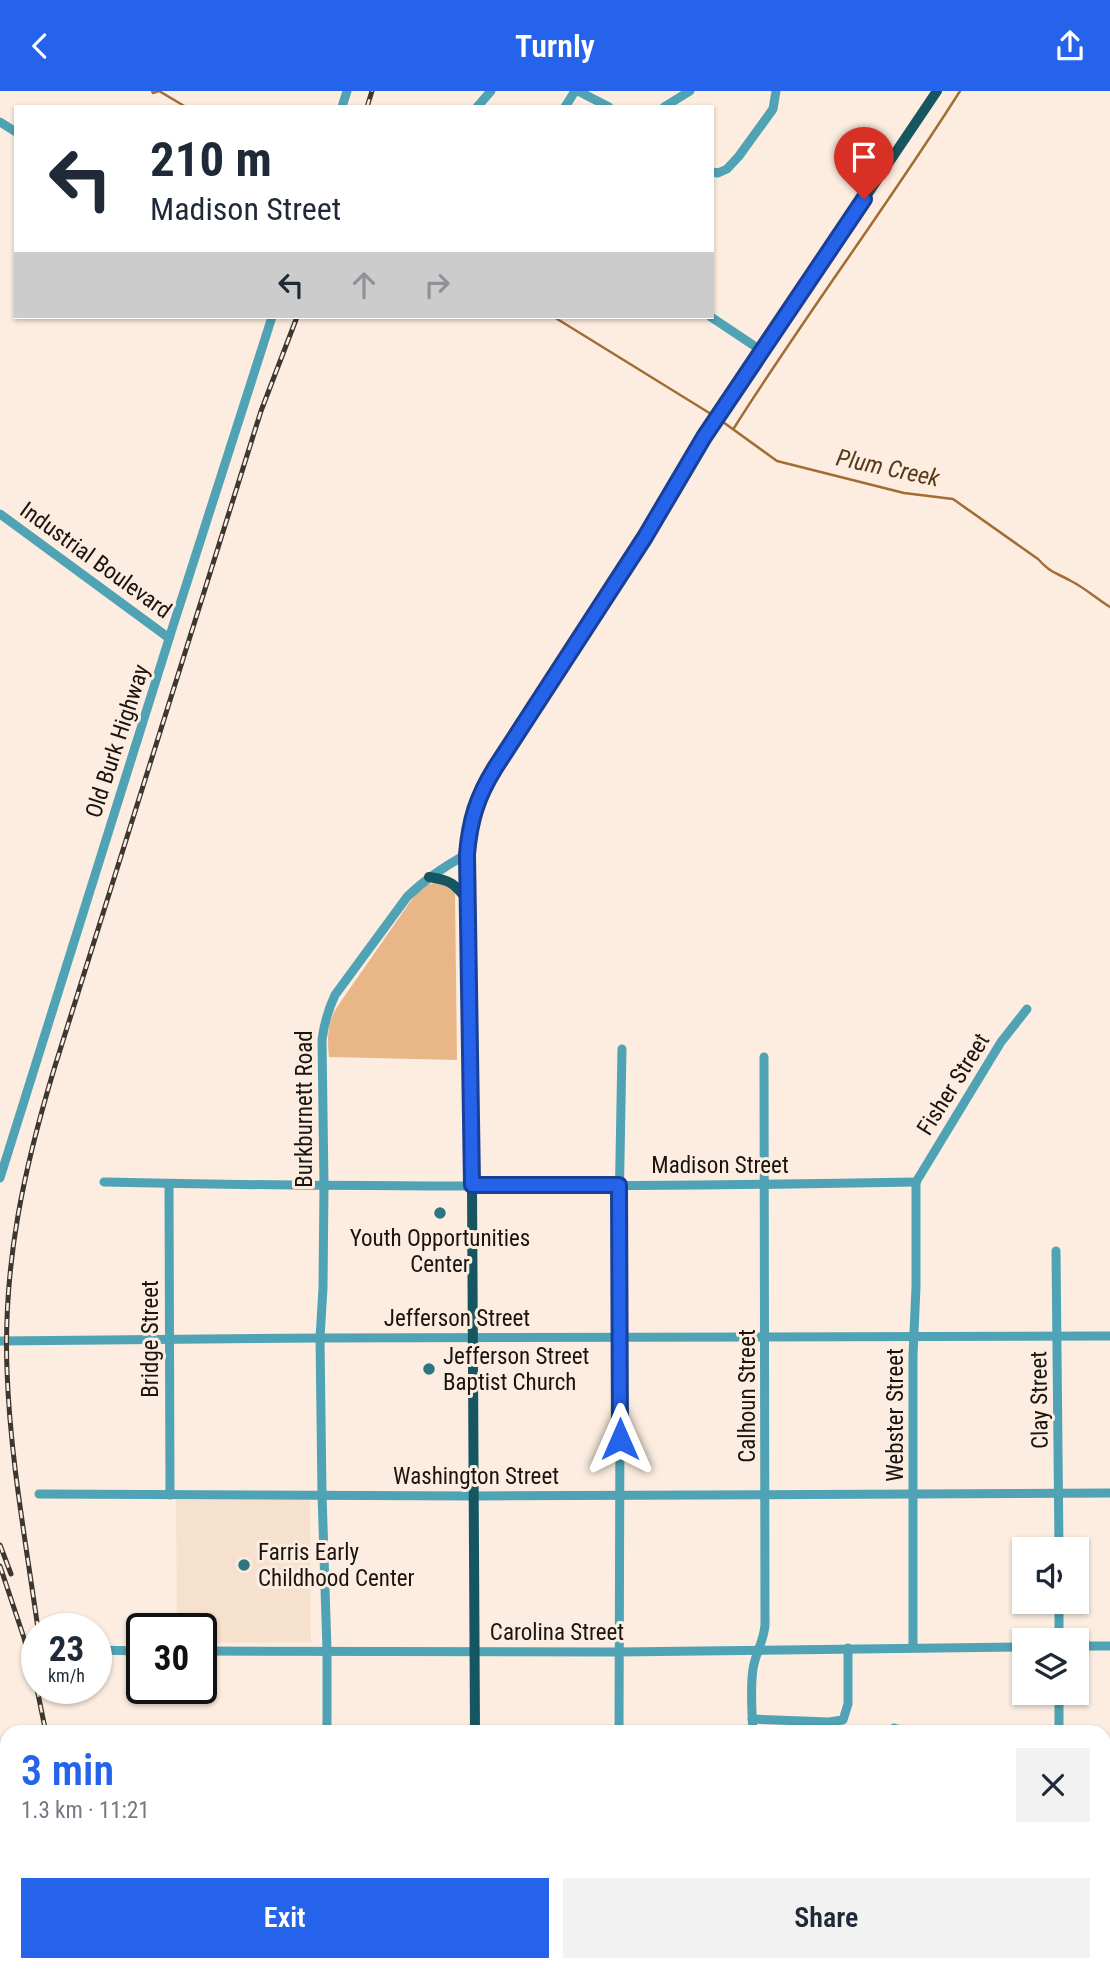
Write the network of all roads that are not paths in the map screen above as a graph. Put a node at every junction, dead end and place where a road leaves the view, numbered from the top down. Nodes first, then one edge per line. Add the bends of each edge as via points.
1 (491, 91) edge
2 (577, 91) edge
3 (690, 91) edge
4 (776, 91) edge
5 (937, 91) edge
6 (479, 105) edge
7 (605, 105) edge
8 (667, 105) edge
9 (714, 172) edge
10 (271, 319) edge
11 (714, 319) edge
12 (762, 351) junction
13 (0, 514) edge
14 (169, 638) junction
15 (467, 854) junction
16 (429, 877) junction
17 (468, 901) junction
18 (1027, 1009) dead end
19 (622, 1049) dead end
20 (764, 1057) dead end
21 (0, 1178) edge
22 (104, 1182) dead end
23 (916, 1182) junction
24 (169, 1184) junction
25 (324, 1185) junction
26 (472, 1185) junction
27 (619, 1185) junction
28 (765, 1185) junction
29 (1056, 1251) dead end
30 (915, 1335) junction
31 (766, 1336) junction
32 (1057, 1336) junction
33 (1110, 1336) edge
34 (619, 1337) junction
35 (320, 1338) junction
36 (473, 1338) junction
37 (170, 1339) junction
38 (0, 1341) edge
39 (766, 1493) junction
40 (1059, 1493) junction
41 (1110, 1493) edge
42 (322, 1494) junction
43 (913, 1494) junction
44 (39, 1495) dead end
45 (170, 1495) junction
46 (619, 1495) junction
47 (474, 1496) junction
48 (1059, 1537) edge
49 (1089, 1646) edge
50 (1110, 1646) edge
51 (913, 1647) junction
52 (1012, 1647) edge
53 (848, 1648) junction
54 (760, 1649) junction
55 (327, 1650) junction
56 (217, 1651) edge
57 (474, 1651) junction
58 (619, 1652) junction
59 (1059, 1705) edge
60 (752, 1719) junction
61 (327, 1725) edge
62 (475, 1725) edge
63 (619, 1725) edge
64 (752, 1725) edge
65 (1059, 1725) edge

1 - 6 street
2 - 7 street
3 - 8 street
4 - 9 street via 773,109 740,156 727,169
5 - 12 main road
10 - 14 street, Old Burk Highway
11 - 12 street
12 - 15 main road via 489,778 474,809
13 - 14 street, Industrial Boulevard
14 - 21 street, Old Burk Highway
15 - 16 street, Burkburnett Road
15 - 17 main road
16 - 17 main road via 452,882
16 - 25 street, Burkburnett Road via 407,897 327,1011 322,1040
17 - 26 main road
18 - 23 street, Fisher Street via 1001,1042
19 - 27 street
20 - 28 street, Calhoun Street
22 - 24 street, Madison Street
23 - 28 street, Madison Street
23 - 30 street, Webster Street
24 - 25 street, Madison Street
24 - 37 street, Bridge Street
25 - 26 street, Madison Street
25 - 35 street, Burkburnett Road
26 - 27 street, Madison Street
26 - 36 main road
27 - 28 street, Madison Street
27 - 34 street
28 - 31 street, Calhoun Street
29 - 32 street, Clay Street
30 - 31 street, Jefferson Street
30 - 32 street, Jefferson Street
30 - 43 street, Webster Street
31 - 34 street, Jefferson Street
31 - 39 street, Calhoun Street
32 - 33 street, Jefferson Street
32 - 40 street, Clay Street
34 - 36 street, Jefferson Street
34 - 46 street
35 - 36 street, Jefferson Street
35 - 37 street, Jefferson Street
35 - 42 street, Burkburnett Road
36 - 47 main road
37 - 38 street, Jefferson Street
37 - 45 street, Bridge Street
39 - 43 street, Washington Street
39 - 46 street, Washington Street
39 - 54 street, Calhoun Street via 765,1625
40 - 41 street, Washington Street
40 - 43 street, Washington Street
40 - 48 street, Clay Street
42 - 45 street, Washington Street
42 - 47 street, Washington Street
42 - 55 street, Burkburnett Road
43 - 51 street, Webster Street
44 - 45 street, Washington Street
46 - 47 street, Washington Street
46 - 58 street
47 - 57 main road
49 - 50 street
51 - 52 street, Carolina Street
51 - 53 street, Carolina Street
53 - 54 street, Carolina Street
53 - 60 street via 844,1720
54 - 58 street, Carolina Street
54 - 60 street, Calhoun Street via 753,1669
55 - 56 street, Carolina Street
55 - 57 street, Carolina Street
55 - 61 street, Burkburnett Road
57 - 58 street, Carolina Street
57 - 62 main road
58 - 63 street
59 - 65 street
60 - 64 street, Calhoun Street

